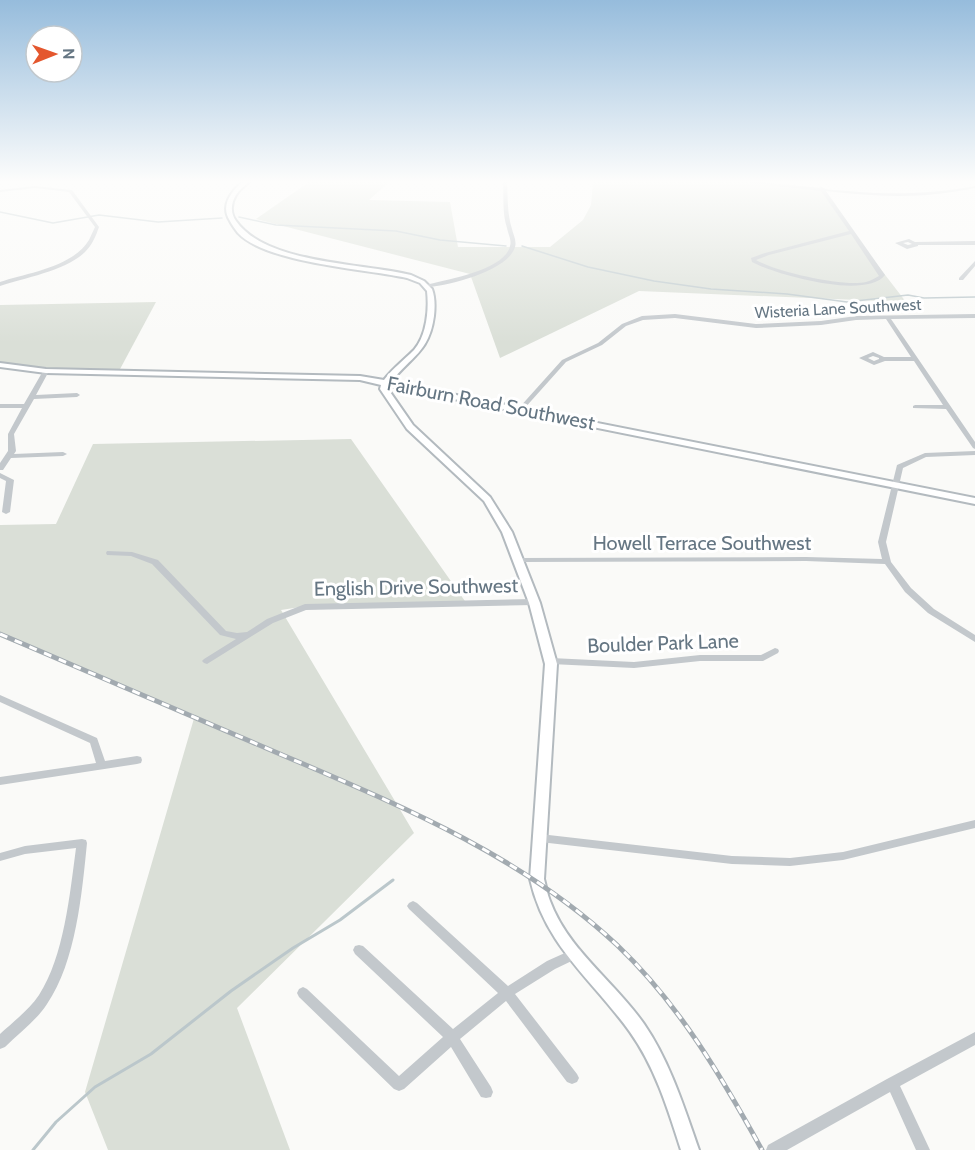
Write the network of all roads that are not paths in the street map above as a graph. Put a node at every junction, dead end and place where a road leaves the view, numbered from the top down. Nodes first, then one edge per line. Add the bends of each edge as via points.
1 (95, 236) edge
2 (247, 236) edge
3 (511, 236) edge
4 (838, 236) edge
5 (855, 236) edge
6 (916, 243) dead end
7 (974, 244) edge
8 (975, 263) edge
9 (961, 279) dead end
10 (0, 284) edge
11 (426, 286) junction
12 (975, 316) edge
13 (887, 317) junction
14 (882, 359) dead end
15 (915, 359) junction
16 (0, 365) edge
17 (46, 371) junction
18 (386, 381) junction
19 (77, 395) dead end
20 (31, 397) junction
21 (0, 406) edge
22 (26, 406) junction
23 (915, 407) dead end
24 (948, 407) junction
25 (521, 409) junction
26 (975, 447) edge
27 (0, 453) edge
28 (975, 453) edge
29 (63, 454) dead end
30 (10, 455) junction
31 (0, 468) edge
32 (0, 475) edge
33 (894, 485) junction
34 (975, 501) edge
35 (6, 512) dead end
36 (110, 553) dead end
37 (518, 560) junction
38 (886, 562) junction
39 (533, 602) junction
40 (254, 631) junction
41 (975, 639) edge
42 (776, 651) dead end
43 (207, 661) dead end
44 (551, 661) junction
45 (0, 698) edge
46 (137, 760) dead end
47 (101, 764) junction
48 (0, 782) edge
49 (975, 824) edge
50 (540, 838) junction
51 (0, 857) edge
52 (413, 906) dead end
53 (359, 950) dead end
54 (576, 953) junction
55 (303, 993) dead end
56 (507, 993) junction
57 (453, 1038) junction
58 (975, 1038) edge
59 (0, 1042) edge
60 (572, 1078) dead end
61 (892, 1083) junction
62 (486, 1092) dead end
63 (690, 1150) edge
64 (773, 1150) edge
65 (923, 1150) edge

1 - 10 street via 75,258
2 - 11 street via 291,256 401,274
3 - 11 street via 510,252 501,262
4 - 5 street via 753,259 789,274 864,284 882,274
6 - 7 street
8 - 9 street
11 - 18 street via 431,295 424,339 414,356
12 - 13 street, Wisteria Lane Southwest
13 - 15 street
13 - 25 street, Wisteria Lane Southwest via 756,326 675,316 642,318 564,361
14 - 15 street
15 - 24 street
16 - 17 street, Fairburn Road Southwest
17 - 18 street, Fairburn Road Southwest via 327,376
17 - 20 street
18 - 25 street, Fairburn Road Southwest
18 - 37 street via 384,388 409,425 489,501
19 - 20 street
20 - 22 street
21 - 22 street
22 - 30 street via 11,434
23 - 24 street
24 - 26 street
25 - 33 street, Fairburn Road Southwest
27 - 30 street
28 - 33 street via 937,453 915,458 900,467
29 - 30 street
30 - 31 street
32 - 35 street via 10,480
33 - 34 street, Fairburn Road Southwest
33 - 38 street via 882,542
36 - 40 street via 132,554 155,562 223,633 237,636
37 - 38 street, Howell Terrace Southwest
37 - 39 street
38 - 41 street via 931,611
39 - 40 street, English Drive Southwest via 318,604 292,611
39 - 44 street via 547,637
40 - 43 street, English Drive Southwest
42 - 44 street, Boulder Park Lane via 763,658 700,658 634,665
44 - 50 street
45 - 47 street via 94,741
46 - 47 street
47 - 48 street
49 - 50 street via 843,856 790,862 732,860
50 - 54 street via 538,895 556,930
51 - 59 street via 82,843 71,921 51,985 44,999
52 - 56 street
53 - 57 street
54 - 56 street via 546,966
54 - 63 street via 639,1031 672,1096
55 - 57 street via 399,1085
56 - 57 street
56 - 60 street
57 - 62 street
58 - 61 street
61 - 64 street
61 - 65 street

